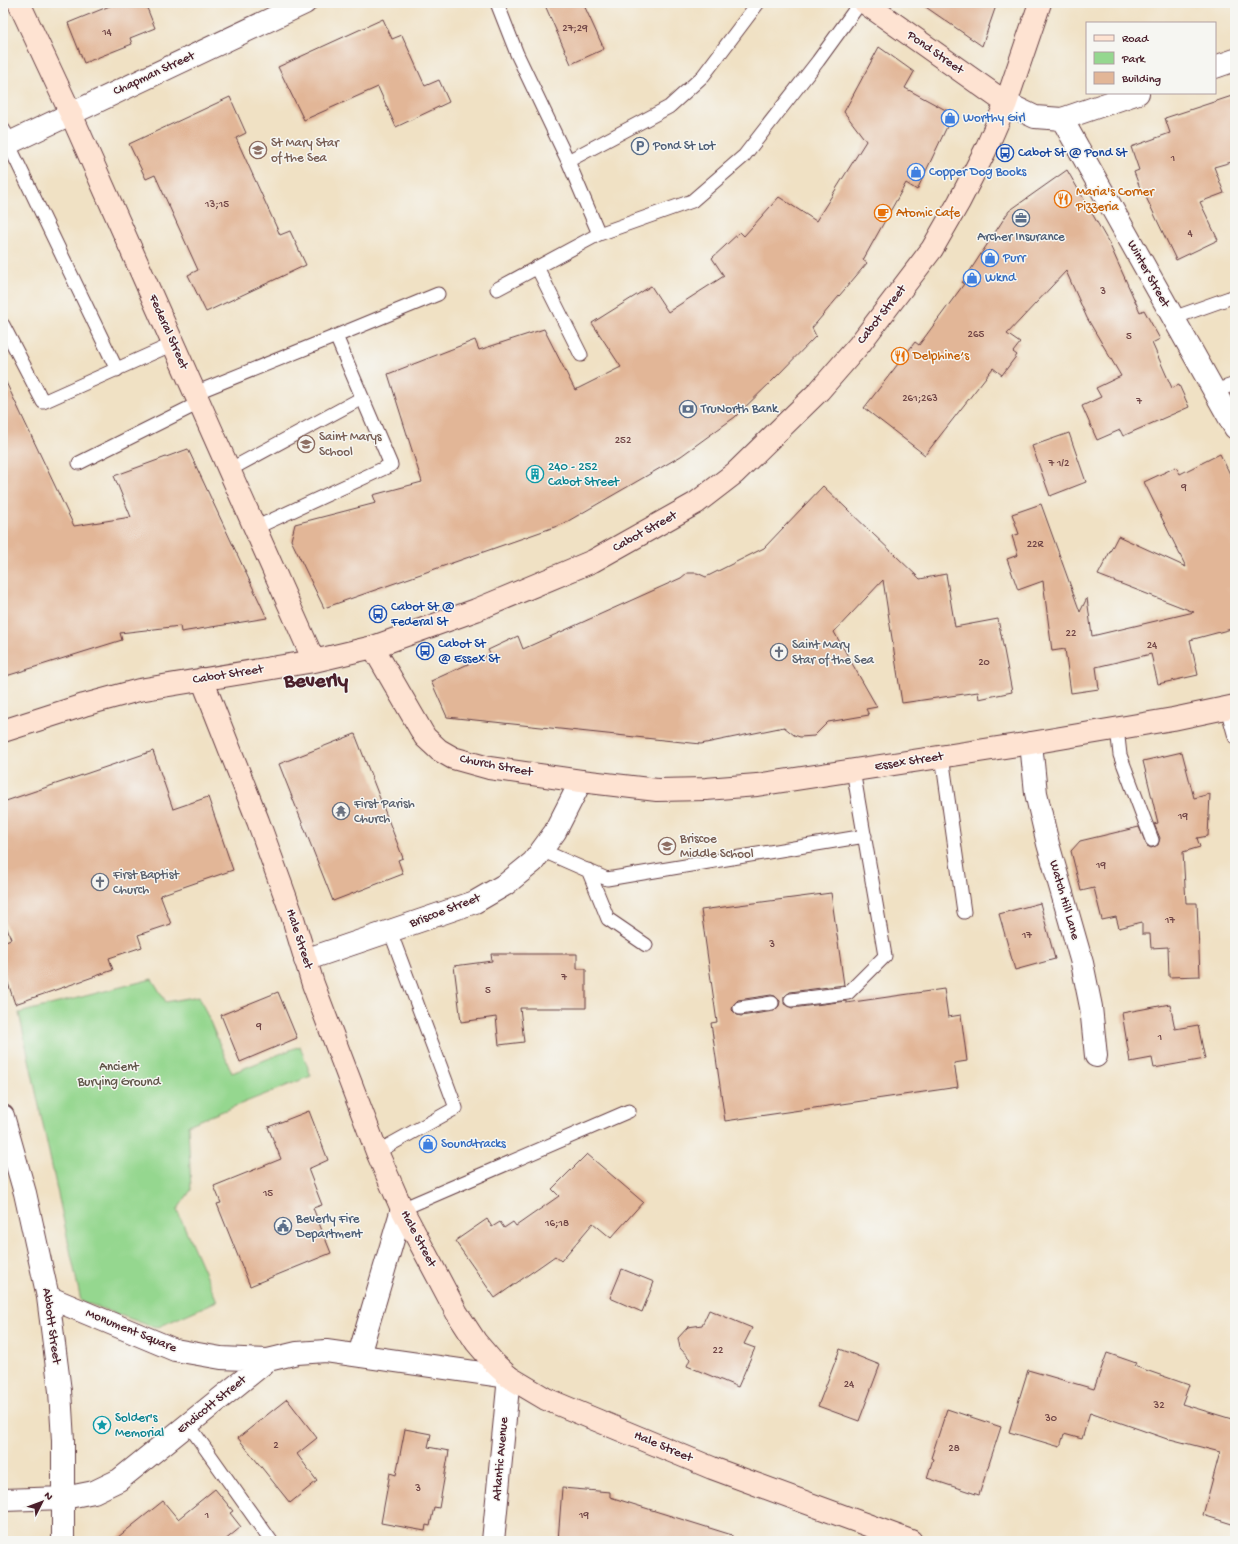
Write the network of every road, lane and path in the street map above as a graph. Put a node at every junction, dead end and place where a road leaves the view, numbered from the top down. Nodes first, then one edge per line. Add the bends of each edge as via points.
1 (19, 3) edge
2 (497, 3) edge
3 (758, 3) edge
4 (860, 3) edge
5 (864, 3) edge
6 (1040, 3) edge
7 (300, 4) edge
8 (1235, 60) edge
9 (1216, 66) edge
10 (1135, 94) edge
11 (1006, 103) junction
12 (71, 114) junction
13 (1062, 119) junction
14 (6, 140) edge
15 (568, 161) junction
16 (599, 234) junction
17 (537, 267) junction
18 (497, 289) dead end
19 (438, 294) dead end
20 (1235, 296) edge
21 (1173, 318) junction
22 (3, 325) edge
23 (336, 336) junction
24 (173, 344) junction
25 (581, 355) dead end
26 (117, 370) junction
27 (1235, 384) edge
28 (1215, 391) junction
29 (197, 398) junction
30 (362, 398) junction
31 (1235, 428) edge
32 (79, 463) dead end
33 (229, 470) junction
34 (255, 528) junction
35 (373, 647) junction
36 (314, 661) junction
37 (202, 679) junction
38 (1231, 707) edge
39 (1117, 728) junction
40 (3, 731) edge
41 (1235, 737) edge
42 (1031, 743) junction
43 (942, 756) junction
44 (853, 770) junction
45 (581, 781) junction
46 (865, 836) junction
47 (1152, 840) dead end
48 (541, 850) junction
49 (588, 870) junction
50 (964, 912) dead end
51 (390, 931) junction
52 (646, 945) dead end
53 (305, 960) junction
54 (791, 1000) dead end
55 (772, 1003) dead end
56 (740, 1008) dead end
57 (1096, 1056) dead end
58 (629, 1111) dead end
59 (3, 1116) edge
60 (377, 1152) junction
61 (402, 1209) junction
62 (48, 1297) junction
63 (359, 1355) junction
64 (268, 1360) junction
65 (509, 1377) junction
66 (188, 1424) junction
67 (64, 1498) junction
68 (3, 1500) edge
69 (873, 1534) edge
70 (63, 1541) edge
71 (271, 1541) edge
72 (493, 1541) edge
73 (911, 1541) edge

1 - 12 main road, Federal Street
2 - 15 lane via 517,54
3 - 15 lane via 703,76 670,107
4 - 16 lane via 744,156 692,200
5 - 11 main road, Pond Street
6 - 11 main road, Cabot Street
7 - 12 street, Chapman Street
8 - 9 street
10 - 13 street
11 - 13 street via 1035,117
11 - 35 main road, Cabot Street via 976,169 932,249 859,345 819,391 735,473 696,504 593,561 476,610
12 - 14 street, Chapman Street
12 - 24 main road, Federal Street
13 - 21 street, Winter Street
14 - 26 lane
15 - 16 lane
16 - 17 lane
17 - 18 lane
17 - 25 lane
19 - 23 lane
20 - 21 lane
21 - 28 street, Winter Street
22 - 26 lane via 42,402
23 - 29 lane
23 - 30 lane
24 - 26 lane
24 - 29 main road, Federal Street
27 - 28 lane
28 - 31 street, Winter Street
29 - 32 lane
29 - 33 main road, Federal Street
30 - 33 lane
30 - 34 lane via 390,465
33 - 34 main road, Federal Street
34 - 36 main road, Federal Street
35 - 36 main road, Cabot Street
35 - 45 main road, Church Street via 425,737 439,750 453,758 489,768
36 - 37 main road, Cabot Street
37 - 40 main road, Cabot Street via 132,692
37 - 53 main road, Hale Street via 274,865
38 - 39 main road, Essex Street
38 - 41 lane
39 - 42 main road, Essex Street
39 - 47 lane via 1120,755
42 - 43 main road, Essex Street
42 - 57 street, Watch Hill Lane via 1036,793 1082,962 1091,1007
43 - 44 main road, Essex Street
43 - 50 lane
44 - 45 main road, Essex Street via 757,785 706,789 657,790
44 - 46 lane
45 - 48 street, Briscoe Street via 555,832
46 - 49 lane via 607,879
46 - 54 lane via 884,956 848,993
48 - 49 lane
48 - 51 street, Briscoe Street via 532,862 506,884 475,902
49 - 52 lane via 608,919
51 - 53 street, Briscoe Street
51 - 60 lane via 456,1108
53 - 60 main road, Hale Street
55 - 56 lane
58 - 61 lane
59 - 62 street, Abbott Street via 25,1193
60 - 61 main road, Hale Street
61 - 63 street
61 - 65 main road, Hale Street via 457,1313 476,1342
62 - 64 street, Monument Square via 174,1350 221,1358
62 - 67 street, Abbott Street via 60,1391
63 - 64 street, Monument Square via 326,1351 297,1352
63 - 65 street, Monument Square
64 - 66 street, Endicott Street
65 - 69 main road, Hale Street via 546,1399
65 - 72 street, Atlantic Avenue
66 - 67 street, Endicott Street via 119,1480 94,1492
66 - 71 lane
67 - 68 street, Endicott Street
67 - 70 street, Abbott Street
69 - 73 main road, Hale Street

